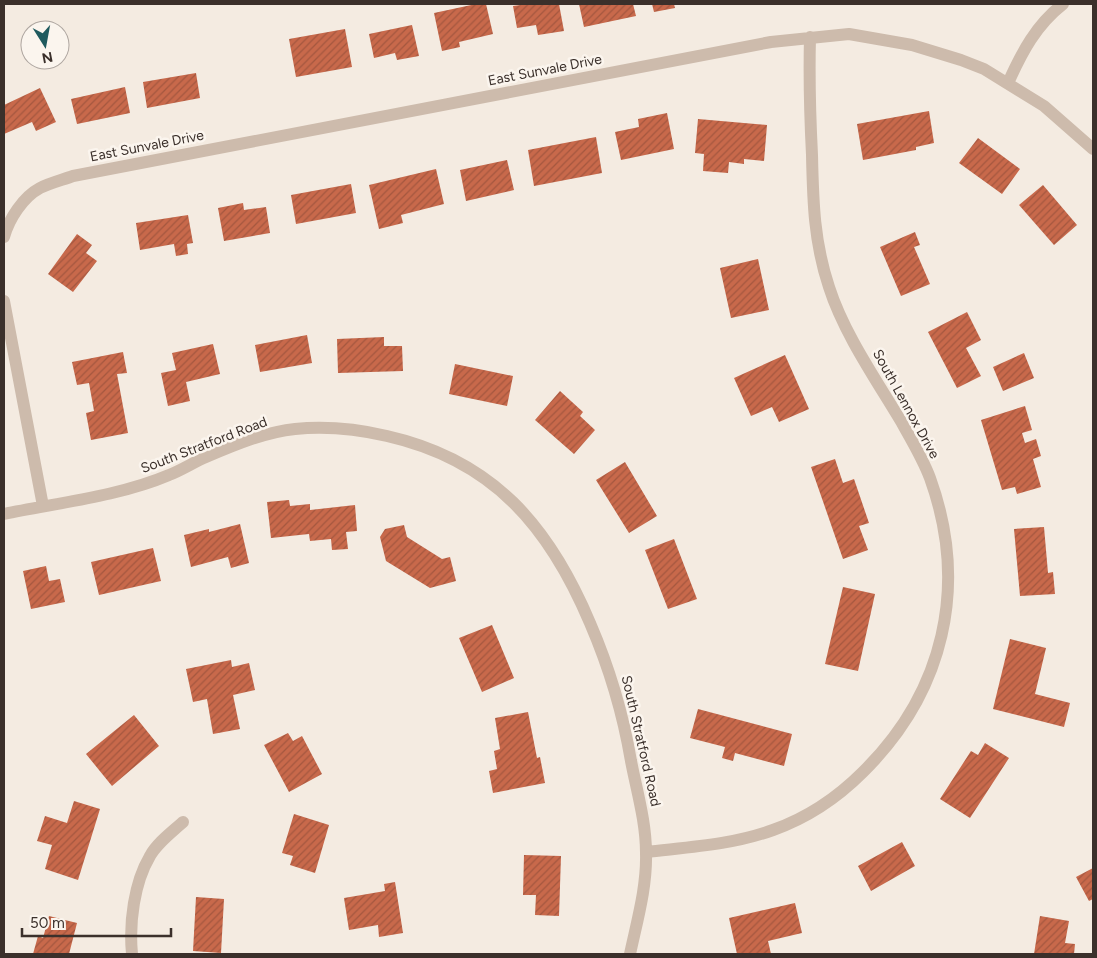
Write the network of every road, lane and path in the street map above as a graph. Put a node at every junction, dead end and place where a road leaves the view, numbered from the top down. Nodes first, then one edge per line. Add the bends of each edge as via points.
1 (1063, 4) edge
2 (810, 37) junction
3 (1008, 83) junction
4 (1093, 150) edge
5 (4, 238) edge
6 (4, 301) edge
7 (43, 506) junction
8 (4, 514) edge
9 (183, 822) dead end
10 (646, 852) junction
11 (132, 954) edge
12 (630, 954) edge

1 - 3 street via 1049,15 1024,48
2 - 3 street, East Sunvale Drive via 848,34 912,45 984,69
2 - 5 street, East Sunvale Drive via 761,43 73,176 38,189 20,205 6,228
2 - 10 street, South Lennox Drive via 809,86 818,248 829,290 848,332 917,450 941,514 947,552 947,598 941,640 928,680 908,718 881,754 814,811 774,830 723,843
3 - 4 street, East Sunvale Drive via 1044,106
6 - 7 street
7 - 8 street, South Stratford Road
7 - 10 street, South Stratford Road via 131,488 261,436 294,429 367,431 408,441 449,457 488,480 526,515 555,552 578,594 602,651 620,708 644,822
9 - 11 street via 151,854 138,882
10 - 12 street, South Stratford Road via 645,880

